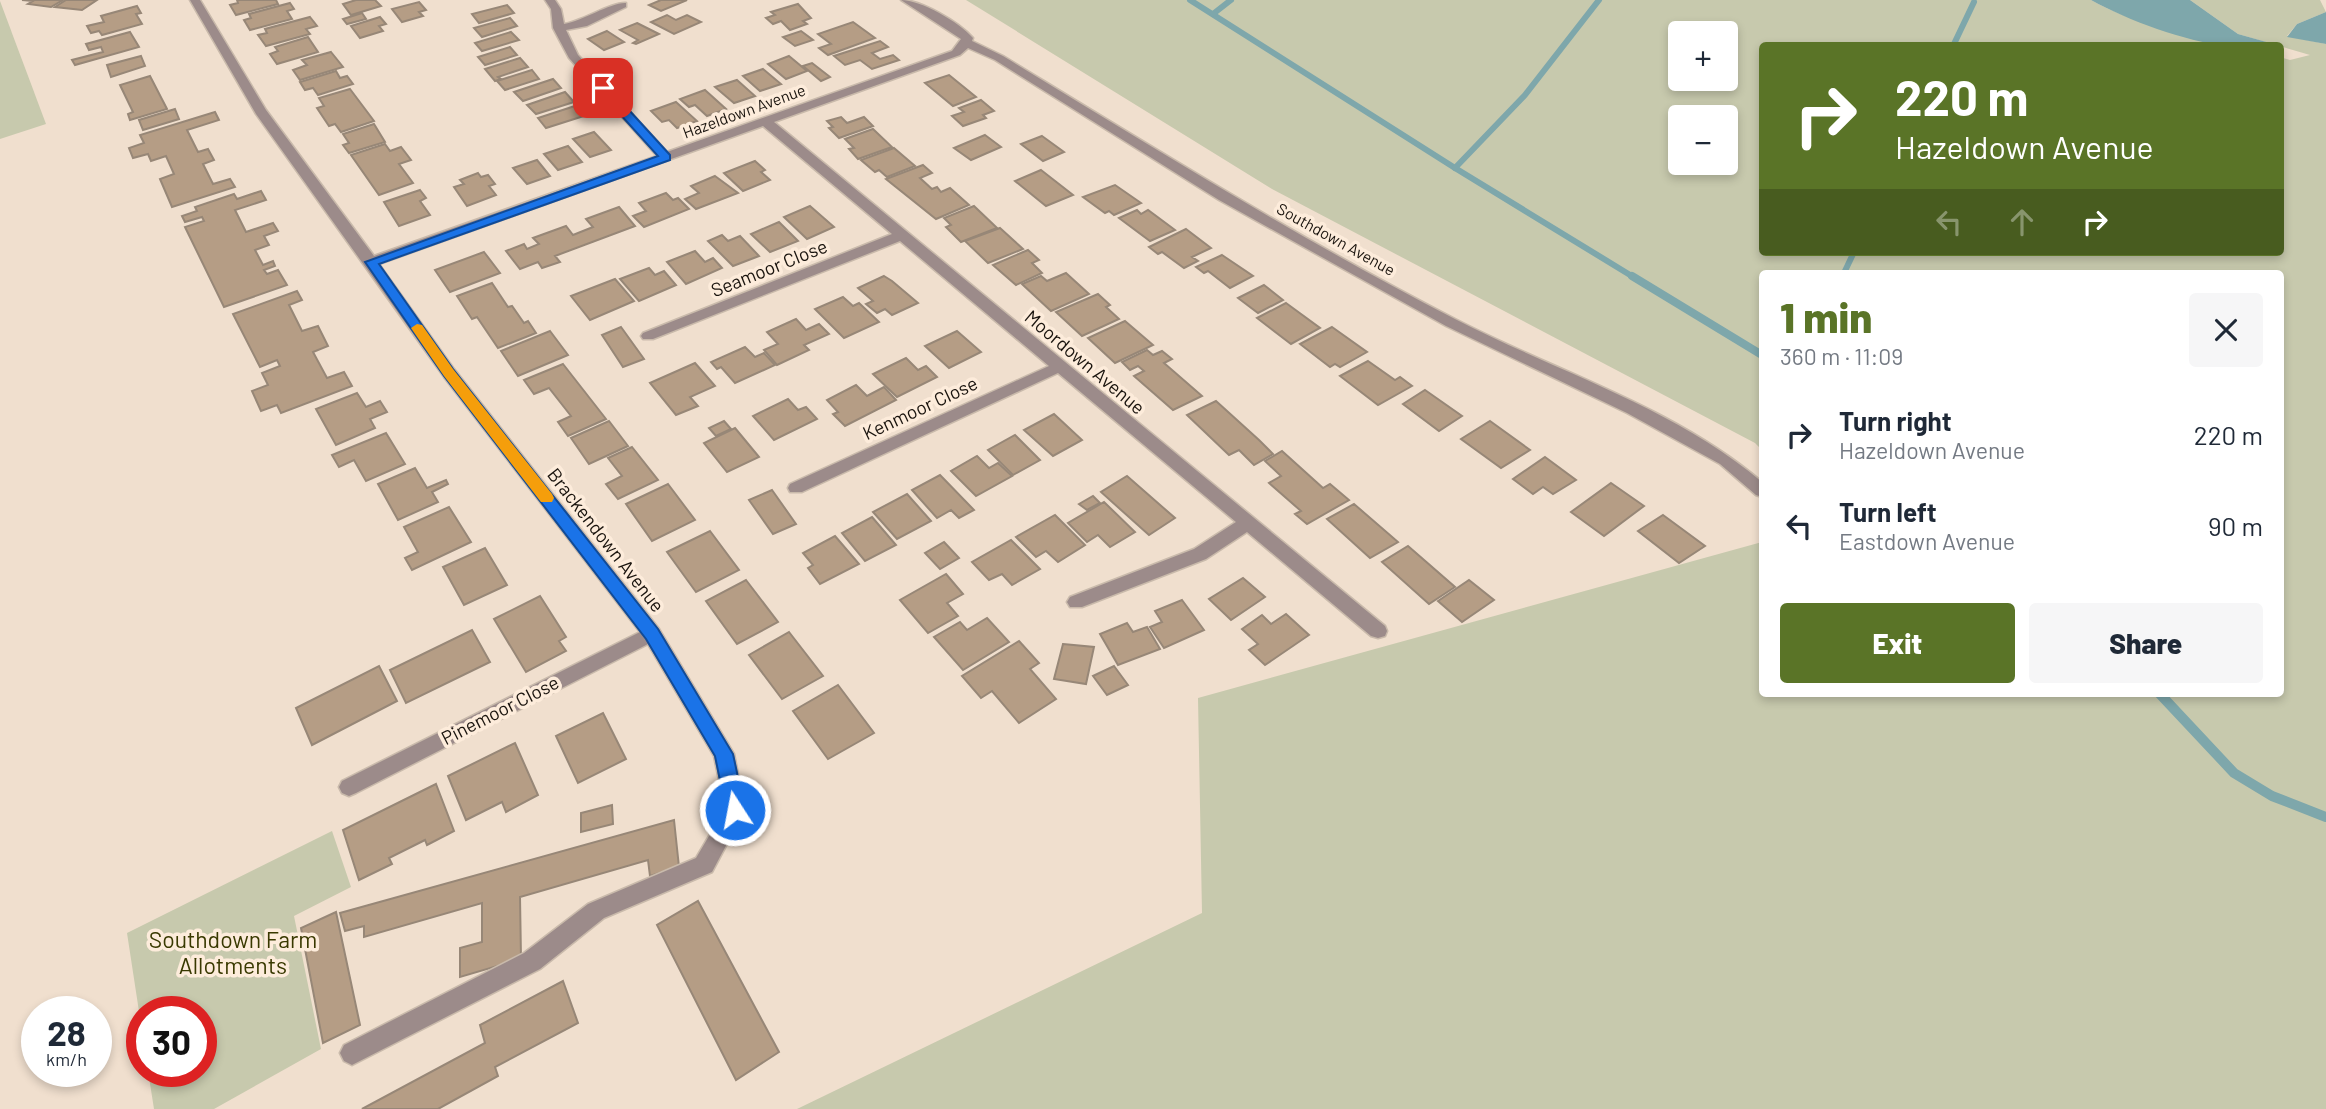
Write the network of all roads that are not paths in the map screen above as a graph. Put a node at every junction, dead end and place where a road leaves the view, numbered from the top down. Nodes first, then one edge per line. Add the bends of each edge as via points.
1 (195, 0) edge
2 (550, 0) edge
3 (905, 0) edge
4 (622, 5) dead end
5 (559, 27) junction
6 (966, 43) junction
7 (766, 122) junction
8 (666, 158) junction
9 (903, 235) junction
10 (371, 262) junction
11 (648, 336) dead end
12 (1061, 366) junction
13 (796, 488) dead end
14 (1759, 488) edge
15 (1248, 523) junction
16 (1076, 602) dead end
17 (1378, 631) dead end
18 (652, 634) junction
19 (349, 787) dead end
20 (352, 1053) dead end

1 - 10 street, Brackendown Avenue via 260,111
2 - 5 street
3 - 6 street, Southdown Avenue via 961,32
4 - 5 street via 583,24
5 - 8 street via 573,55
6 - 7 street, Hazeldown Avenue via 956,53
6 - 14 street, Southdown Avenue via 999,58 1224,197 1427,310 1633,409 1726,460
7 - 8 street, Hazeldown Avenue
7 - 9 street, Moordown Avenue
8 - 10 street, Hazeldown Avenue
9 - 11 street, Seamoor Close
9 - 12 street, Moordown Avenue
10 - 18 street, Brackendown Avenue via 449,373
12 - 13 street, Kenmoor Close
12 - 15 street, Moordown Avenue
15 - 16 street via 1200,554
15 - 17 street, Moordown Avenue
18 - 19 street, Pinemoor Close
18 - 20 street, Brackendown Avenue via 724,754 735,810 704,865 596,911 533,961

